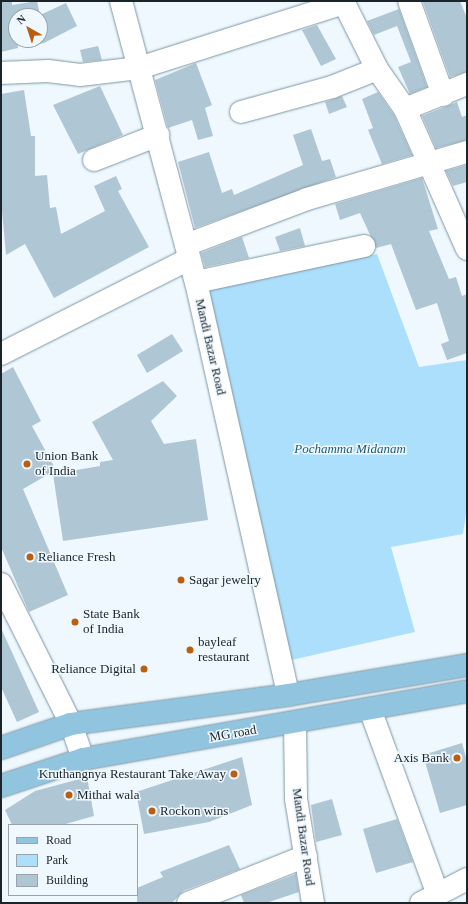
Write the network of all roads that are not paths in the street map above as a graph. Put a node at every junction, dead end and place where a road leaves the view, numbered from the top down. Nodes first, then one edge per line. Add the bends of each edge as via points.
1 (121, 1) edge
2 (409, 1) edge
3 (343, 2) edge
4 (139, 68) junction
5 (377, 69) junction
6 (1, 74) edge
7 (467, 84) edge
8 (443, 95) junction
9 (405, 109) junction
10 (241, 112) dead end
11 (158, 135) junction
12 (467, 152) edge
13 (94, 160) dead end
14 (429, 162) junction
15 (364, 246) dead end
16 (467, 248) edge
17 (188, 252) junction
18 (196, 282) junction
19 (1, 354) edge
20 (1, 584) edge
21 (467, 664) edge
22 (467, 691) edge
23 (288, 695) junction
24 (370, 709) junction
25 (71, 724) junction
26 (295, 724) junction
27 (1, 748) edge
28 (83, 759) junction
29 (1, 786) edge
30 (306, 856) junction
31 (467, 879) edge
32 (429, 899) edge
33 (188, 903) edge
34 (313, 903) edge

1 - 4 street, Mandi Bazar Road
2 - 8 street
3 - 4 street
3 - 5 street
4 - 6 street via 80,75 48,71
4 - 11 street, Mandi Bazar Road
5 - 9 street
5 - 10 street via 332,87
7 - 8 street
8 - 9 street
9 - 14 street
11 - 13 street
11 - 17 street, Mandi Bazar Road
12 - 14 street
14 - 16 street
14 - 17 street via 308,199
15 - 18 street
17 - 18 street, Mandi Bazar Road
17 - 19 street
18 - 23 street, Mandi Bazar Road
20 - 25 street
21 - 23 main road
22 - 24 main road, MG road
23 - 25 main road
24 - 26 main road, MG road
24 - 32 street
25 - 27 main road
25 - 28 street
26 - 28 main road, MG road
26 - 30 street, Mandi Bazar Road via 296,799
28 - 29 main road, MG road
30 - 33 street
30 - 34 street, Mandi Bazar Road
31 - 32 street

